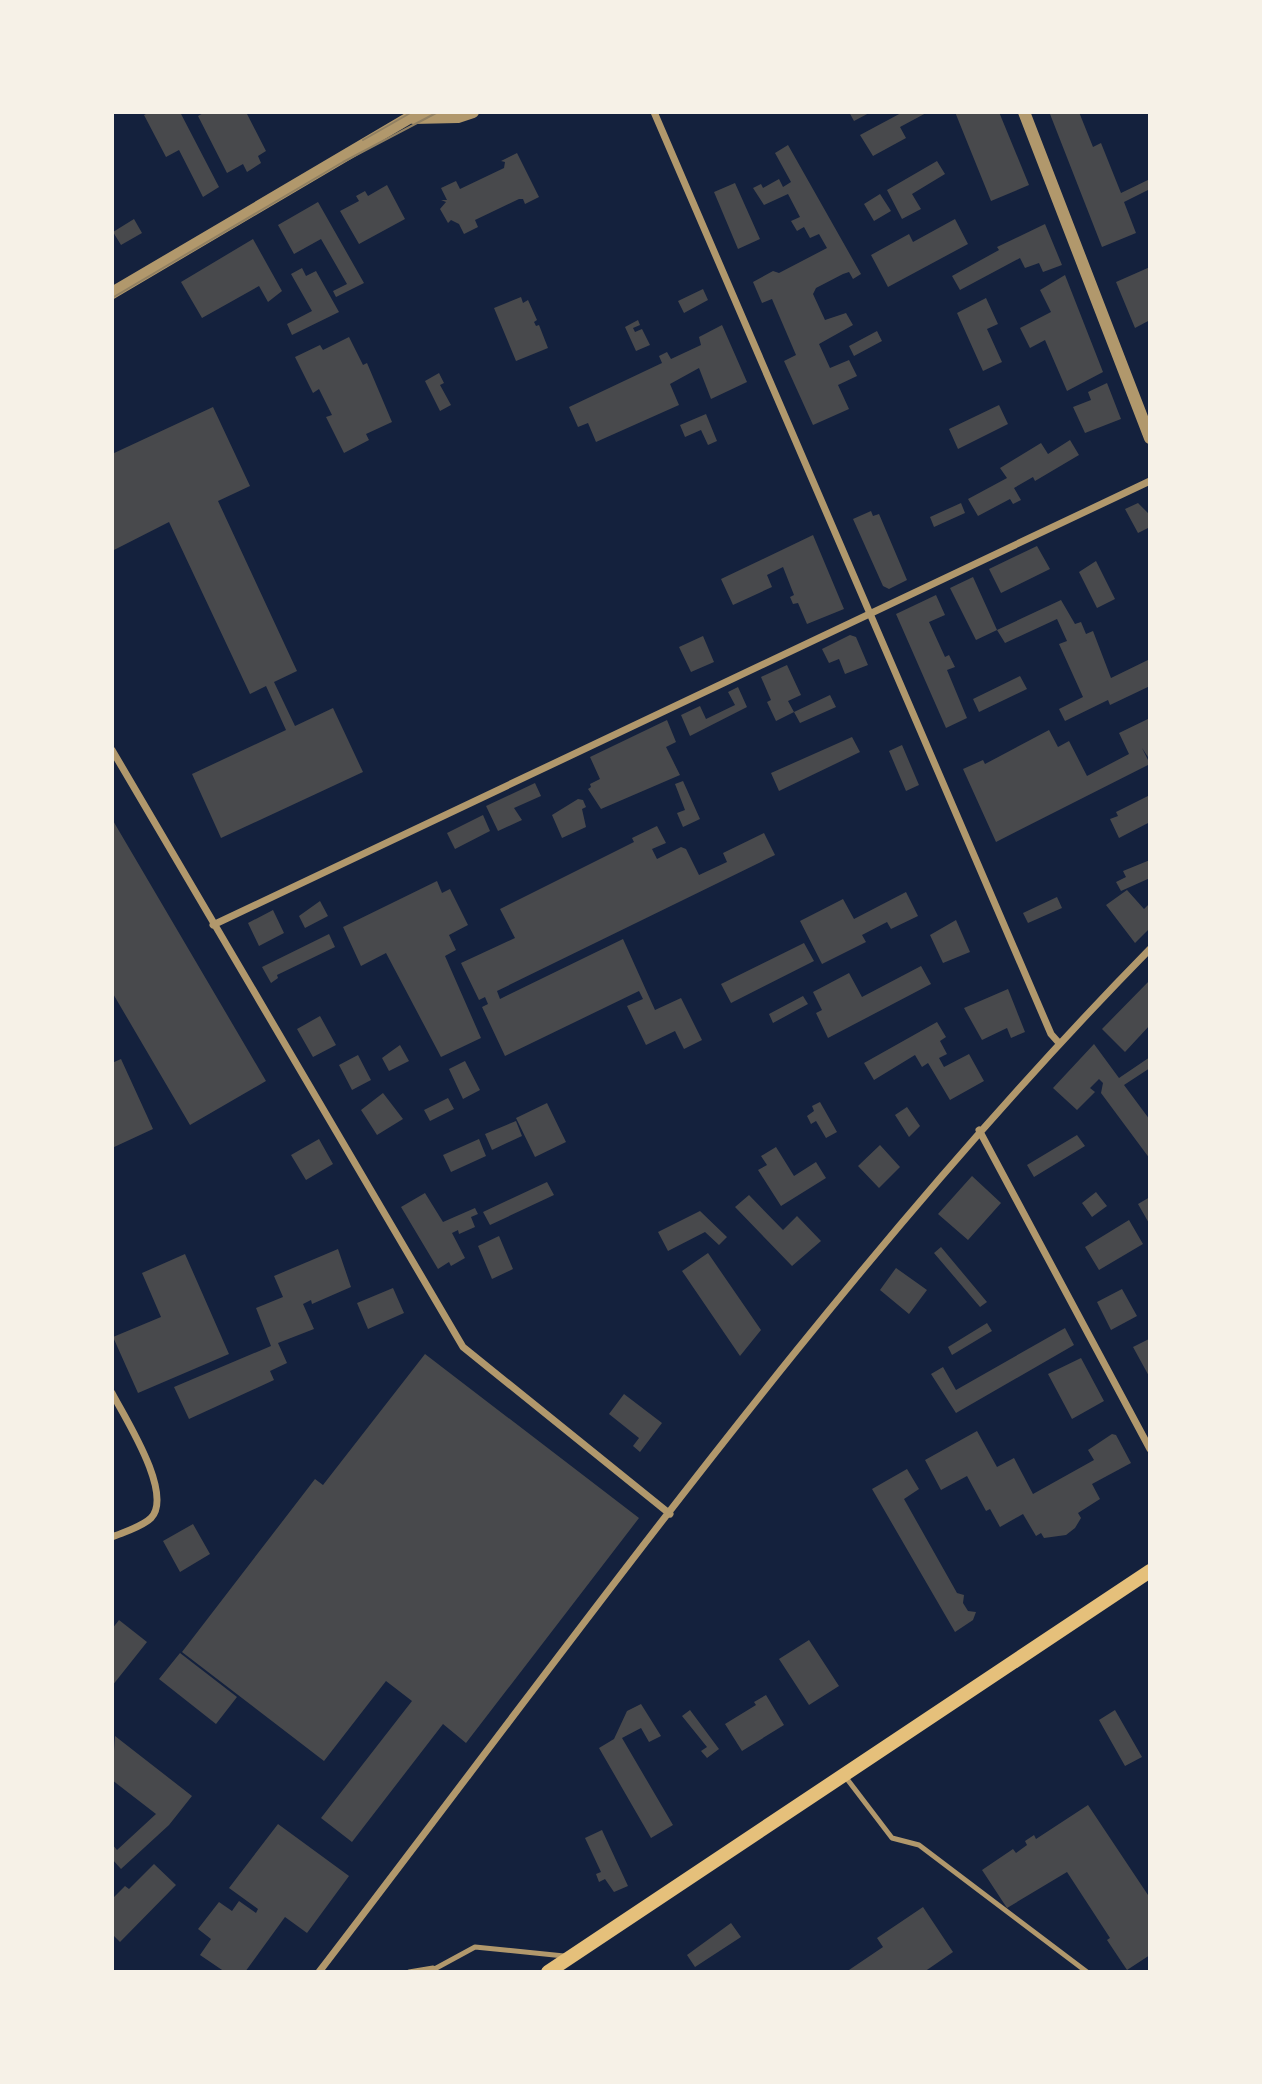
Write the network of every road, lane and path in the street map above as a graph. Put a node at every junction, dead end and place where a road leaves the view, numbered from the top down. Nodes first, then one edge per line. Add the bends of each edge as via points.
1 (473, 112) edge
2 (654, 112) edge
3 (1024, 112) edge
4 (416, 114) edge
5 (112, 293) edge
6 (1150, 438) edge
7 (1150, 481) edge
8 (869, 615) junction
9 (112, 750) edge
10 (213, 925) junction
11 (1150, 949) edge
12 (1059, 1042) junction
13 (979, 1130) junction
14 (112, 1393) edge
15 (1150, 1449) edge
16 (670, 1514) junction
17 (112, 1537) edge
18 (1150, 1571) edge
19 (844, 1775) junction
20 (571, 1957) junction
21 (433, 1971) edge
22 (319, 1972) edge
23 (409, 1972) edge
24 (548, 1972) edge
25 (1087, 1972) edge

1 - 4 street via 458,117
2 - 8 street
3 - 6 street
4 - 5 street
7 - 8 street
8 - 10 street
8 - 12 street via 1051,1034
9 - 10 street
10 - 16 street via 463,1347
11 - 12 street
12 - 13 street
13 - 15 street
13 - 16 street
14 - 17 street via 155,1479 159,1502 151,1518
16 - 22 street
18 - 19 main road
19 - 20 main road
19 - 25 lane via 892,1838 919,1845
20 - 21 lane via 475,1947
20 - 24 main road
21 - 23 lane

